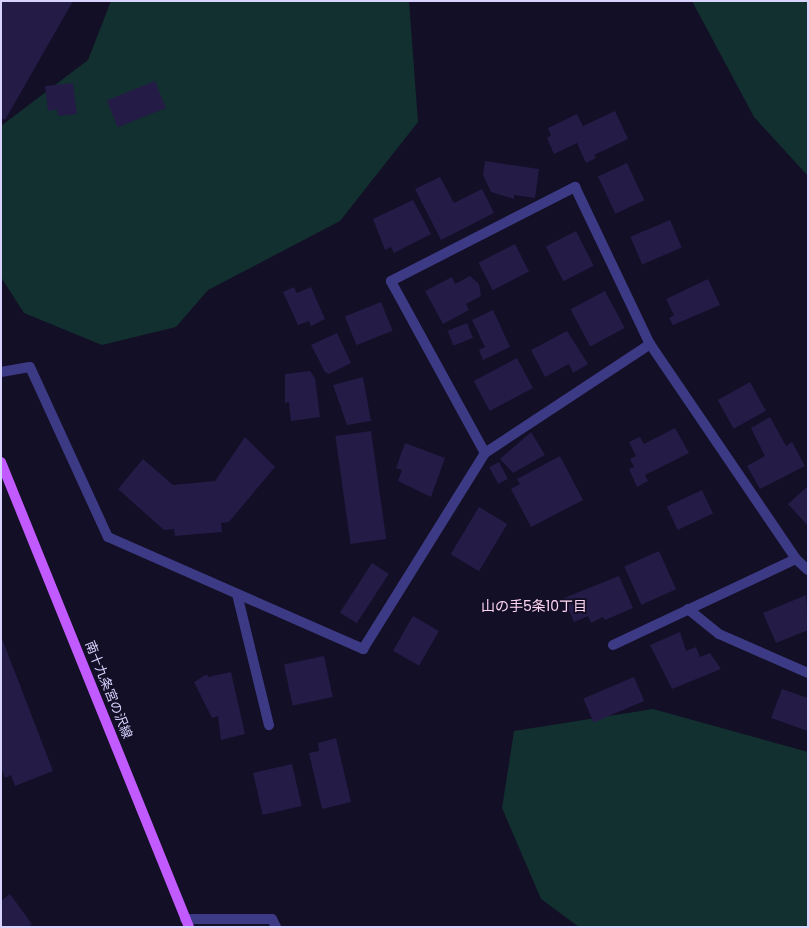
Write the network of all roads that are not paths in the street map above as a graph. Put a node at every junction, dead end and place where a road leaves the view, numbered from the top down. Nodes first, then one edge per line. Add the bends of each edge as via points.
1 (650, 344) junction
2 (1, 372) edge
3 (485, 453) junction
4 (1, 462) edge
5 (4, 477) edge
6 (796, 559) junction
7 (808, 570) edge
8 (237, 594) junction
9 (688, 609) junction
10 (613, 644) dead end
11 (808, 673) edge
12 (269, 725) dead end
13 (187, 923) edge
14 (276, 927) edge

1 - 3 street
1 - 3 street via 576,187 392,281
1 - 6 street
2 - 8 street via 30,367 108,537
3 - 8 street via 363,649
4 - 5 main road, 南十九条宮の沢線
5 - 13 main road, 南十九条宮の沢線
6 - 7 street
6 - 9 street
8 - 12 street
9 - 10 street
9 - 11 street via 719,634
13 - 14 street via 272,919

